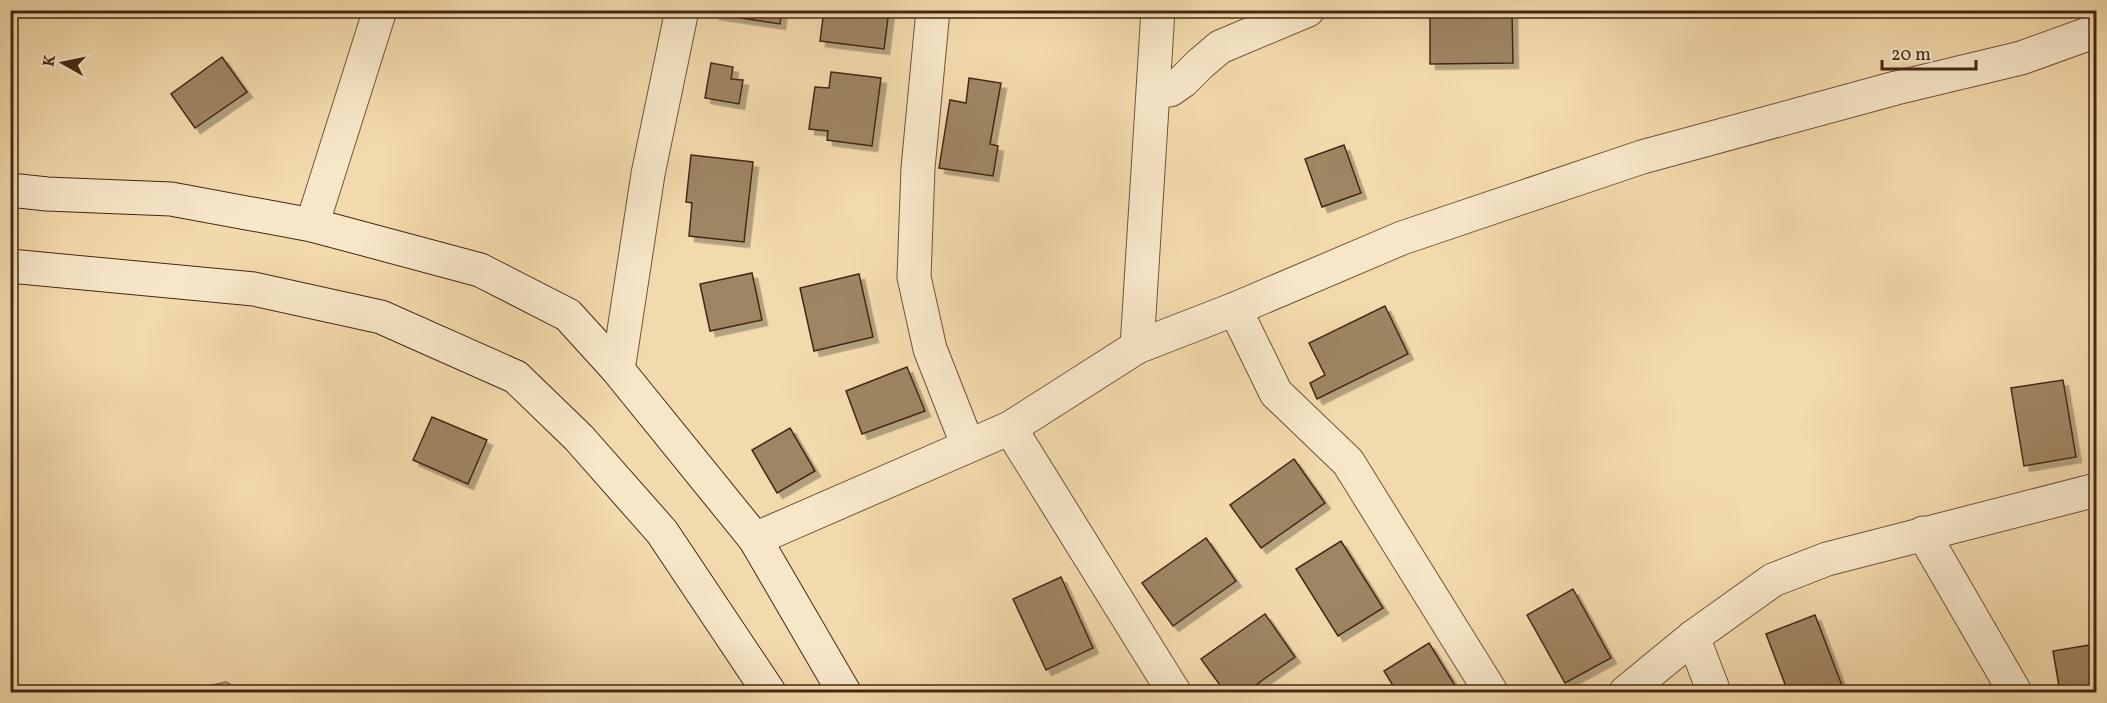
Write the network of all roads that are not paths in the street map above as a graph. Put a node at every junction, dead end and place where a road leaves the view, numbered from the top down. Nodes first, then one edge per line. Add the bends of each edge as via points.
1 (380, 10) edge
2 (682, 10) edge
3 (933, 10) edge
4 (1158, 10) edge
5 (1308, 10) edge
6 (2097, 31) edge
7 (1154, 92) junction
8 (10, 190) edge
9 (312, 225) junction
10 (10, 266) edge
11 (1235, 309) junction
12 (1137, 347) junction
13 (618, 370) junction
14 (1010, 428) junction
15 (968, 446) junction
16 (2097, 490) edge
17 (1923, 533) junction
18 (755, 539) junction
19 (1693, 637) junction
20 (769, 693) edge
21 (843, 693) edge
22 (1174, 693) edge
23 (1491, 693) edge
24 (1626, 693) edge
25 (1714, 693) edge
26 (2015, 693) edge

1 - 9 street
2 - 13 street via 648,174
3 - 15 street via 918,168 914,278 930,349
4 - 7 street
5 - 7 street via 1221,47 1170,90
6 - 11 street via 2021,58 1641,157 1402,238
7 - 12 street
8 - 9 street via 171,199
9 - 13 street via 480,270 568,315
10 - 20 street via 254,289 335,306 381,317 516,377 579,438 662,532
11 - 12 street
11 - 23 street via 1276,393 1348,462
12 - 14 street
13 - 18 street
14 - 15 street
14 - 22 street
15 - 18 street
16 - 17 street
17 - 19 street via 1827,559 1773,580
17 - 26 street
18 - 21 street
19 - 24 street
19 - 25 street

